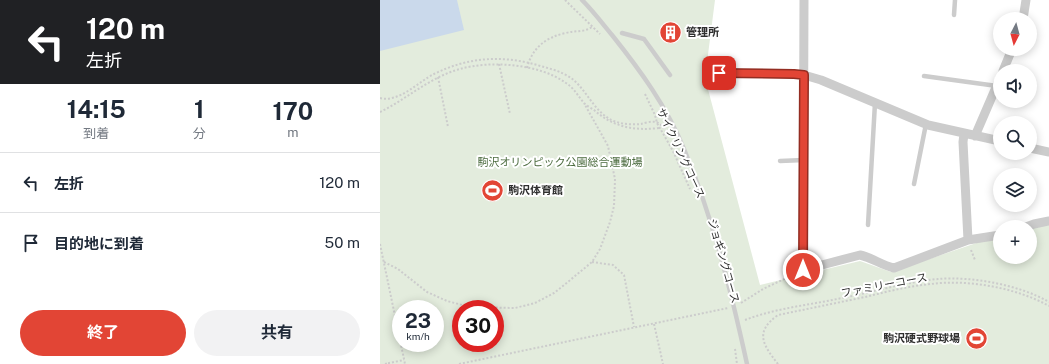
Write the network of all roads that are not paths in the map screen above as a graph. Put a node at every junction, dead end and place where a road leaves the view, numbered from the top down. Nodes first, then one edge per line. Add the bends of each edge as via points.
1 (582, 0) edge
2 (804, 0) edge
3 (955, 0) edge
4 (1026, 0) edge
5 (1024, 12) edge
6 (954, 15) dead end
7 (622, 33) dead end
8 (719, 73) dead end
9 (670, 75) dead end
10 (804, 75) junction
11 (924, 76) dead end
12 (993, 82) edge
13 (993, 94) edge
14 (875, 102) junction
15 (926, 124) junction
16 (964, 134) junction
17 (975, 136) junction
18 (993, 140) edge
19 (1037, 149) edge
20 (1049, 152) edge
21 (804, 160) junction
22 (780, 161) dead end
23 (914, 184) dead end
24 (1049, 221) edge
25 (1037, 223) edge
26 (868, 225) dead end
27 (993, 236) edge
28 (968, 240) junction
29 (747, 364) edge

1 - 29 lane via 632,60 659,100 684,148 712,225 730,308 737,322
2 - 10 street
3 - 6 lane
4 - 5 street
7 - 9 lane via 644,39
8 - 10 lane
10 - 14 street
10 - 21 street
11 - 12 lane
13 - 17 street
14 - 15 street
14 - 26 lane
15 - 16 street
15 - 23 lane
16 - 17 street
16 - 28 street
17 - 18 street
19 - 20 street
21 - 22 lane
21 - 28 street via 803,270 860,255 894,268
24 - 25 street
27 - 28 street

